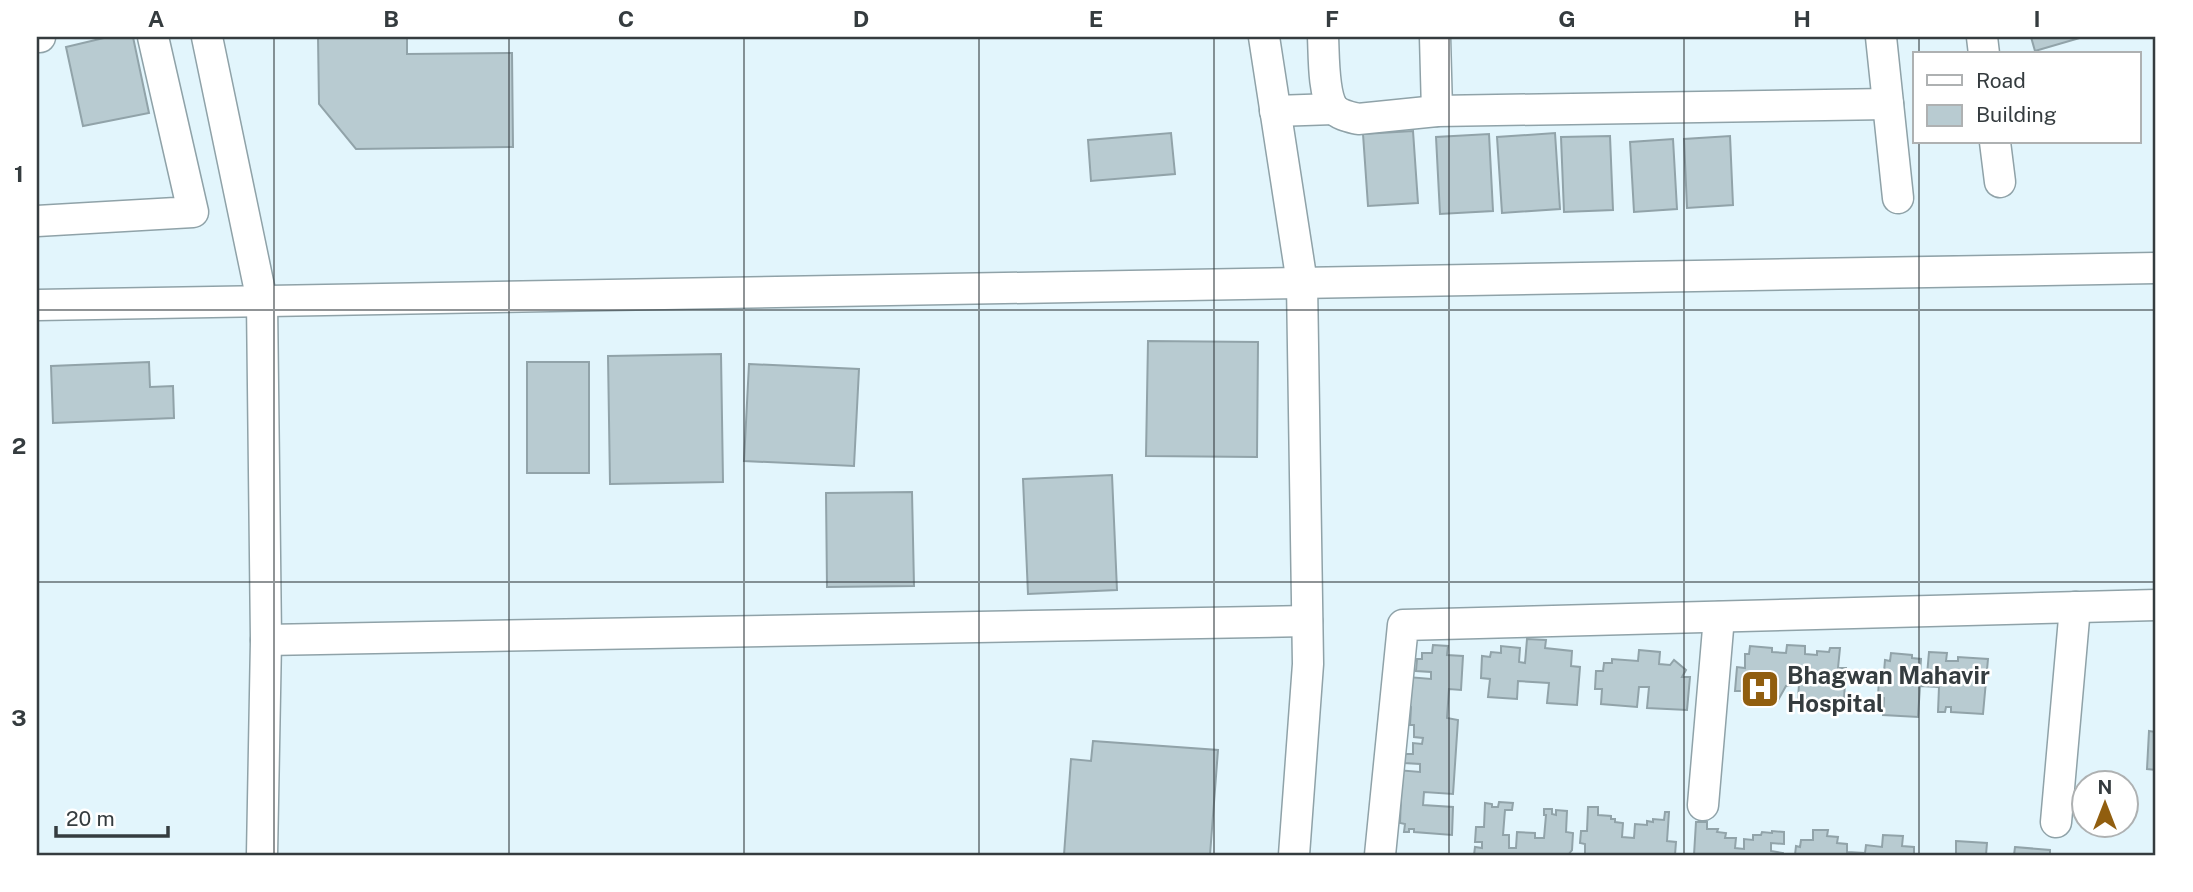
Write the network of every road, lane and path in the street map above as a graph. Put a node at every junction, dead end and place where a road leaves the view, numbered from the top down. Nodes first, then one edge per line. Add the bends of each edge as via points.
1 (153, 37) edge
2 (207, 37) edge
3 (1264, 37) edge
4 (1323, 37) edge
5 (1435, 37) edge
6 (1881, 37) edge
7 (1888, 104) junction
8 (1334, 109) junction
9 (1275, 111) junction
10 (1437, 111) junction
11 (1995, 144) edge
12 (2000, 182) dead end
13 (1898, 198) dead end
14 (37, 221) edge
15 (2156, 268) edge
16 (1302, 284) junction
17 (262, 302) junction
18 (37, 305) edge
19 (2156, 605) edge
20 (2075, 607) junction
21 (1719, 617) junction
22 (1307, 621) junction
23 (266, 640) junction
24 (1703, 805) dead end
25 (2056, 822) dead end
26 (262, 855) edge
27 (1294, 855) edge
28 (1380, 855) edge

1 - 14 street via 193,212
2 - 17 street
3 - 9 street
4 - 8 street via 1327,91
5 - 10 street
6 - 7 street
7 - 10 street
7 - 13 street
8 - 9 street
8 - 10 street via 1358,119
9 - 16 street
11 - 12 street
15 - 16 street
16 - 17 street
16 - 22 street
17 - 18 street
17 - 23 street
19 - 20 street
20 - 21 street
20 - 25 street
21 - 24 street
21 - 28 street via 1403,625
22 - 23 street
22 - 27 street
23 - 26 street

